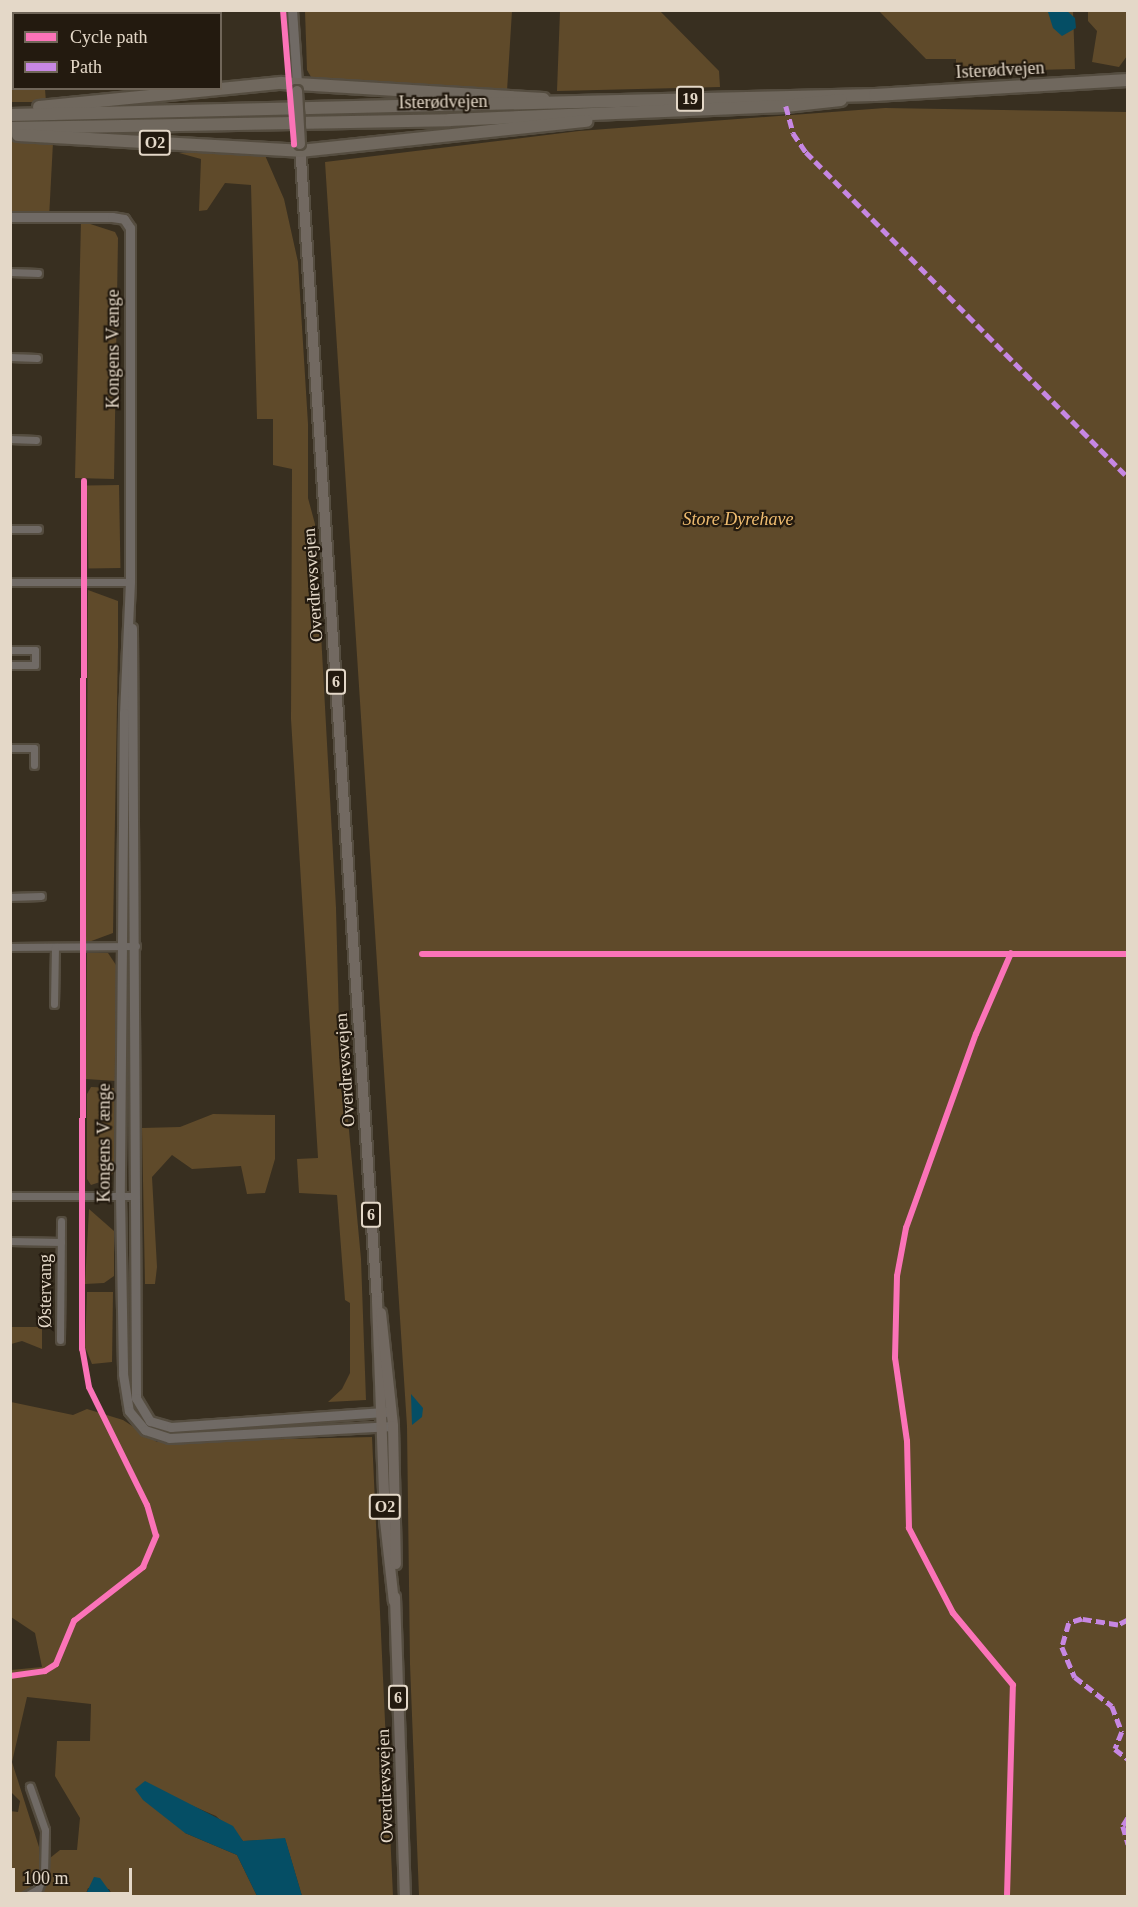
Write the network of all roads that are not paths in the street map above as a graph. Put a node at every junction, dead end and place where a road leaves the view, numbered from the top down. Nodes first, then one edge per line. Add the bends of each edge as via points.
1 (292, 10) edge
2 (1128, 80) edge
3 (297, 87) junction
4 (875, 95) junction
5 (561, 104) junction
6 (10, 109) edge
7 (609, 114) junction
8 (10, 116) edge
9 (10, 128) edge
10 (10, 135) edge
11 (300, 147) junction
12 (10, 217) edge
13 (10, 273) edge
14 (39, 273) dead end
15 (10, 357) edge
16 (36, 358) dead end
17 (10, 439) edge
18 (36, 440) dead end
19 (10, 529) edge
20 (38, 529) dead end
21 (10, 582) edge
22 (130, 582) junction
23 (130, 596) junction
24 (10, 650) edge
25 (10, 665) edge
26 (10, 748) edge
27 (34, 765) dead end
28 (10, 897) edge
29 (41, 897) dead end
30 (10, 946) edge
31 (55, 946) junction
32 (122, 946) junction
33 (136, 946) junction
34 (54, 1004) dead end
35 (10, 1196) edge
36 (120, 1196) junction
37 (134, 1196) junction
38 (61, 1221) dead end
39 (10, 1241) edge
40 (61, 1242) junction
41 (377, 1301) junction
42 (60, 1340) dead end
43 (380, 1412) junction
44 (392, 1412) junction
45 (393, 1426) junction
46 (380, 1427) junction
47 (394, 1602) junction
48 (30, 1787) dead end
49 (25, 1896) edge
50 (405, 1896) edge

1 - 3 street, Overdrevsvejen
2 - 4 highway, Isterødvejen / 19
3 - 5 highway via 537,97
3 - 6 highway
3 - 11 main road, Overdrevsvejen / 6, bridge
4 - 5 highway, Isterødvejen / 19
4 - 7 highway, Isterødvejen / 19 via 786,106
5 - 8 highway, Isterødvejen / 19
7 - 9 highway, Isterødvejen / 19
7 - 11 highway via 577,123
10 - 11 highway, O2
11 - 41 main road, Overdrevsvejen / 6
12 - 22 street, Kongens Vænge via 112,217 124,219 130,228
13 - 14 street
15 - 16 street
17 - 18 street
19 - 20 street
21 - 22 street
22 - 23 street, Kongens Vænge
23 - 32 street, Kongens Vænge via 124,704
23 - 33 street, Kongens Vænge
24 - 25 street via 35,650 35,665
26 - 27 street via 34,748
28 - 29 street
30 - 31 street
31 - 32 street
31 - 34 street
32 - 33 street
32 - 36 street, Kongens Vænge
33 - 37 street, Kongens Vænge
35 - 36 street
36 - 37 street
36 - 46 street, Kongens Vænge via 123,1374 129,1412 136,1422 155,1435 169,1438
37 - 43 street, Kongens Vænge via 136,1398 150,1421 171,1427
38 - 40 street, Østervang
39 - 40 street, Østervang
40 - 42 street, Østervang
41 - 43 main road, Overdrevsvejen / O2
41 - 44 main road, Overdrevsvejen / 6
43 - 44 street, Kongens Vænge
43 - 46 main road, Overdrevsvejen / O2
44 - 45 main road, Overdrevsvejen / 6
45 - 46 street, Kongens Vænge
45 - 47 main road, Overdrevsvejen / 6 via 397,1520
46 - 47 main road, Overdrevsvejen / O2
47 - 50 main road, Overdrevsvejen / 6
48 - 49 street via 45,1830 44,1875 38,1889

